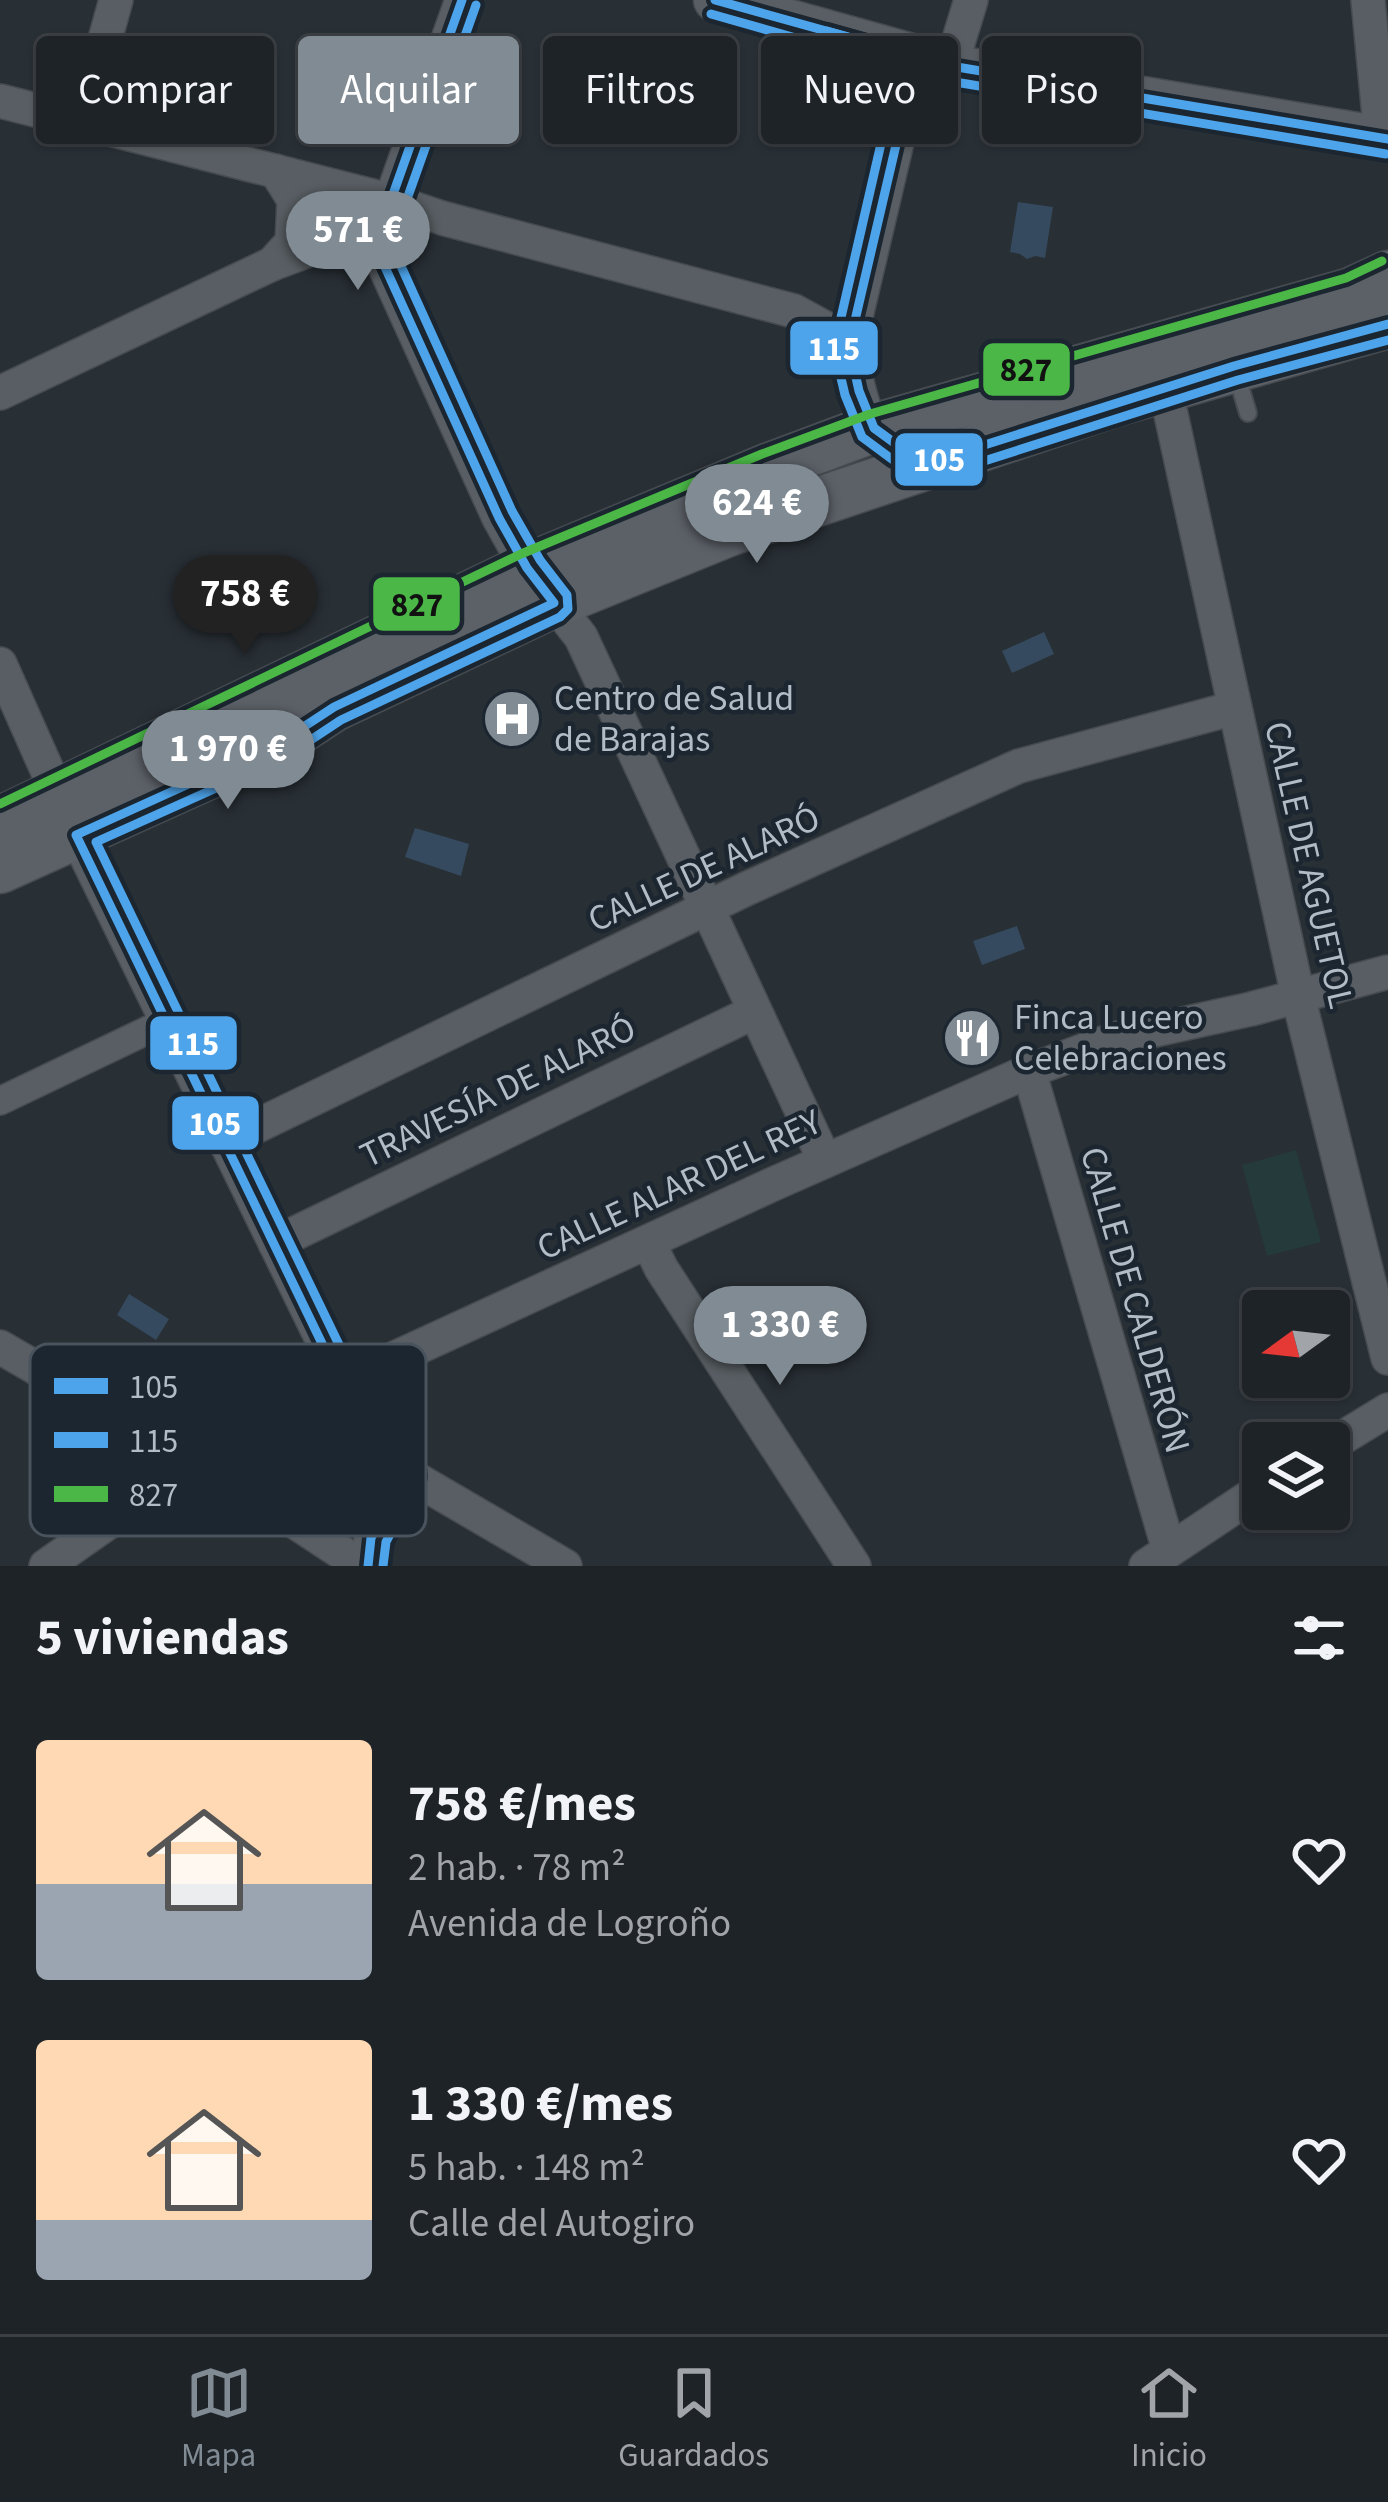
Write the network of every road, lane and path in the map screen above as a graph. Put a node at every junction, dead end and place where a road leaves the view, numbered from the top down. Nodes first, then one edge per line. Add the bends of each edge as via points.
1 (116, 0) edge
2 (462, 0) edge
3 (715, 0) edge
4 (971, 0) edge
5 (1368, 0) edge
6 (106, 36) edge
7 (844, 36) edge
8 (958, 43) edge
9 (958, 67) edge
10 (0, 101) edge
11 (36, 110) edge
12 (1384, 138) edge
13 (169, 144) edge
14 (896, 144) edge
15 (275, 171) junction
16 (392, 201) junction
17 (375, 245) junction
18 (272, 264) junction
19 (1388, 275) edge
20 (1388, 324) edge
21 (849, 346) junction
22 (1234, 366) junction
23 (1165, 387) junction
24 (0, 393) edge
25 (1248, 413) dead end
26 (874, 428) junction
27 (934, 461) junction
28 (541, 585) junction
29 (0, 664) edge
30 (1234, 708) junction
31 (67, 814) junction
32 (0, 821) edge
33 (0, 869) edge
34 (707, 908) junction
35 (1388, 972) edge
36 (1298, 996) junction
37 (754, 1012) junction
38 (167, 1022) junction
39 (1029, 1071) junction
40 (0, 1100) edge
41 (224, 1142) junction
42 (826, 1161) junction
43 (275, 1243) junction
44 (649, 1243) junction
45 (323, 1344) edge
46 (426, 1345) edge
47 (0, 1347) edge
48 (1388, 1358) edge
49 (30, 1365) edge
50 (1388, 1410) edge
51 (1350, 1433) edge
52 (426, 1484) edge
53 (1242, 1502) edge
54 (89, 1536) edge
55 (318, 1536) edge
56 (371, 1536) edge
57 (1158, 1558) edge
58 (46, 1566) edge
59 (365, 1566) edge
60 (565, 1566) edge
61 (854, 1566) edge

1 - 6 street
2 - 16 street
3 - 7 street
4 - 8 street
5 - 12 street
9 - 12 street
10 - 11 street
13 - 15 street
14 - 21 street
15 - 16 street
15 - 18 street via 294,200 294,217 292,242
16 - 17 street
16 - 21 street via 794,310
17 - 18 street via 352,234
17 - 28 street via 499,518
18 - 24 street
19 - 26 main road via 1352,292
20 - 22 main road
21 - 26 street
22 - 23 main road
22 - 25 lane
23 - 27 main road
23 - 30 street, CALLE DE AGUETOL
26 - 27 street
26 - 28 main road via 767,468
27 - 28 main road
28 - 31 main road via 279,743
28 - 34 street via 581,637
29 - 31 street
30 - 34 street, CALLE DE ALARÓ via 1019,766
30 - 36 street, CALLE DE AGUETOL
31 - 32 main road
31 - 33 main road
31 - 38 street
34 - 37 street
34 - 41 street, CALLE DE ALARÓ
35 - 36 street, CALLE ALAR DEL REY
36 - 39 street, CALLE ALAR DEL REY via 1114,1040
36 - 48 street, CALLE DE AGUETOL
37 - 42 street
37 - 43 street, TRAVESÍA DE ALARÓ
38 - 40 street
38 - 41 street
39 - 42 street, CALLE ALAR DEL REY
39 - 57 street, CALLE DE CALDERÓN
41 - 43 street
42 - 44 street, CALLE ALAR DEL REY
43 - 45 street
44 - 46 street, CALLE ALAR DEL REY
44 - 61 street
47 - 49 street
50 - 51 street
52 - 60 street
53 - 57 street
54 - 58 street, CALLE ALAR DEL REY
55 - 59 street
56 - 59 street

